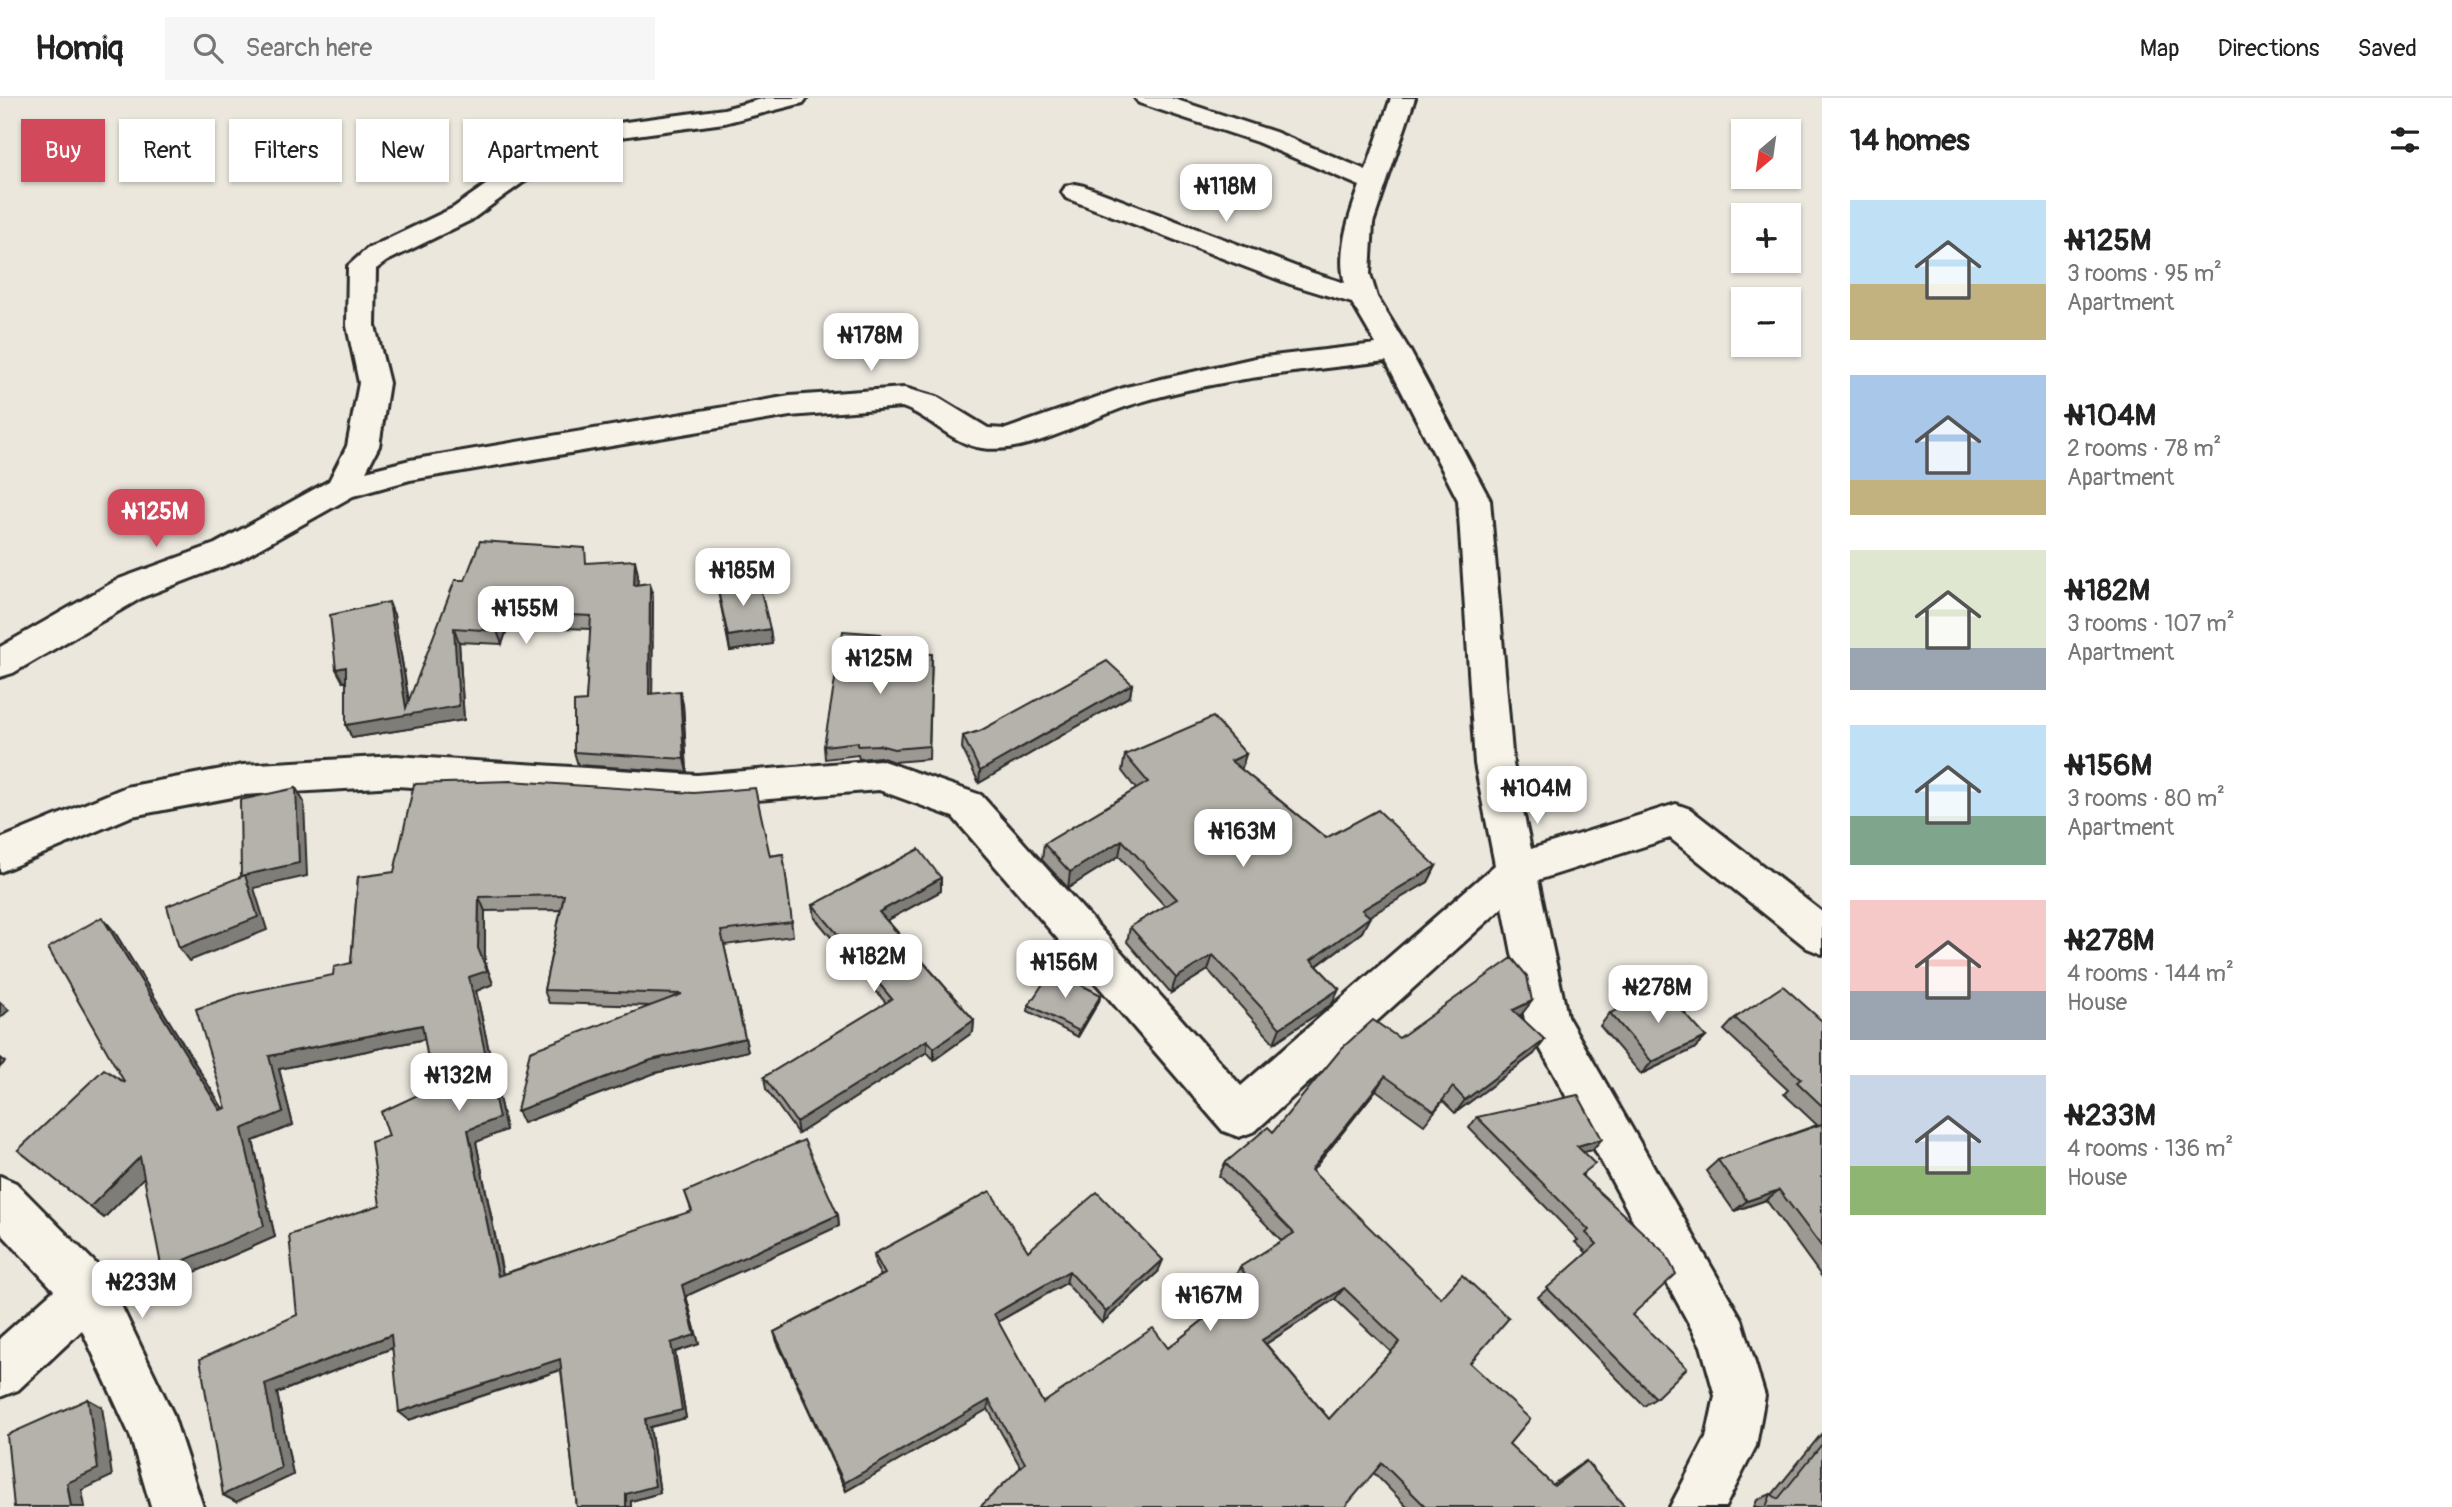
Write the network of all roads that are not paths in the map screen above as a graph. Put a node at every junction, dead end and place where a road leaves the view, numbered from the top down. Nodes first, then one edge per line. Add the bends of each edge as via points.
1 (795, 98) edge
2 (1147, 98) edge
3 (1403, 98) edge
4 (1373, 182) junction
5 (1075, 192) dead end
6 (1363, 297) junction
7 (1395, 351) junction
8 (342, 488) junction
9 (0, 664) edge
10 (0, 856) edge
11 (1515, 871) junction
12 (1822, 936) edge
13 (0, 1202) edge
14 (89, 1291) junction
15 (0, 1372) edge
16 (177, 1507) edge
17 (1696, 1507) edge

1 - 8 street via 724,116 603,132 557,146 462,214 377,254 362,266 362,326 374,383 363,446
2 - 4 street via 1266,137
3 - 4 street
4 - 6 street via 1356,256
5 - 6 street via 1300,278
6 - 7 street
7 - 8 street via 1255,367 1126,396 1009,439 982,438 926,404 904,397 790,406 410,470
7 - 11 street via 1474,500 1494,764
8 - 9 street via 227,552 131,588
10 - 11 street via 126,802 243,780 396,771 697,790 880,775 967,806 1239,1116
11 - 12 street via 1676,820
11 - 17 street via 1546,1020 1724,1338 1740,1396 1730,1446
13 - 14 street
14 - 15 street
14 - 16 street via 154,1430

